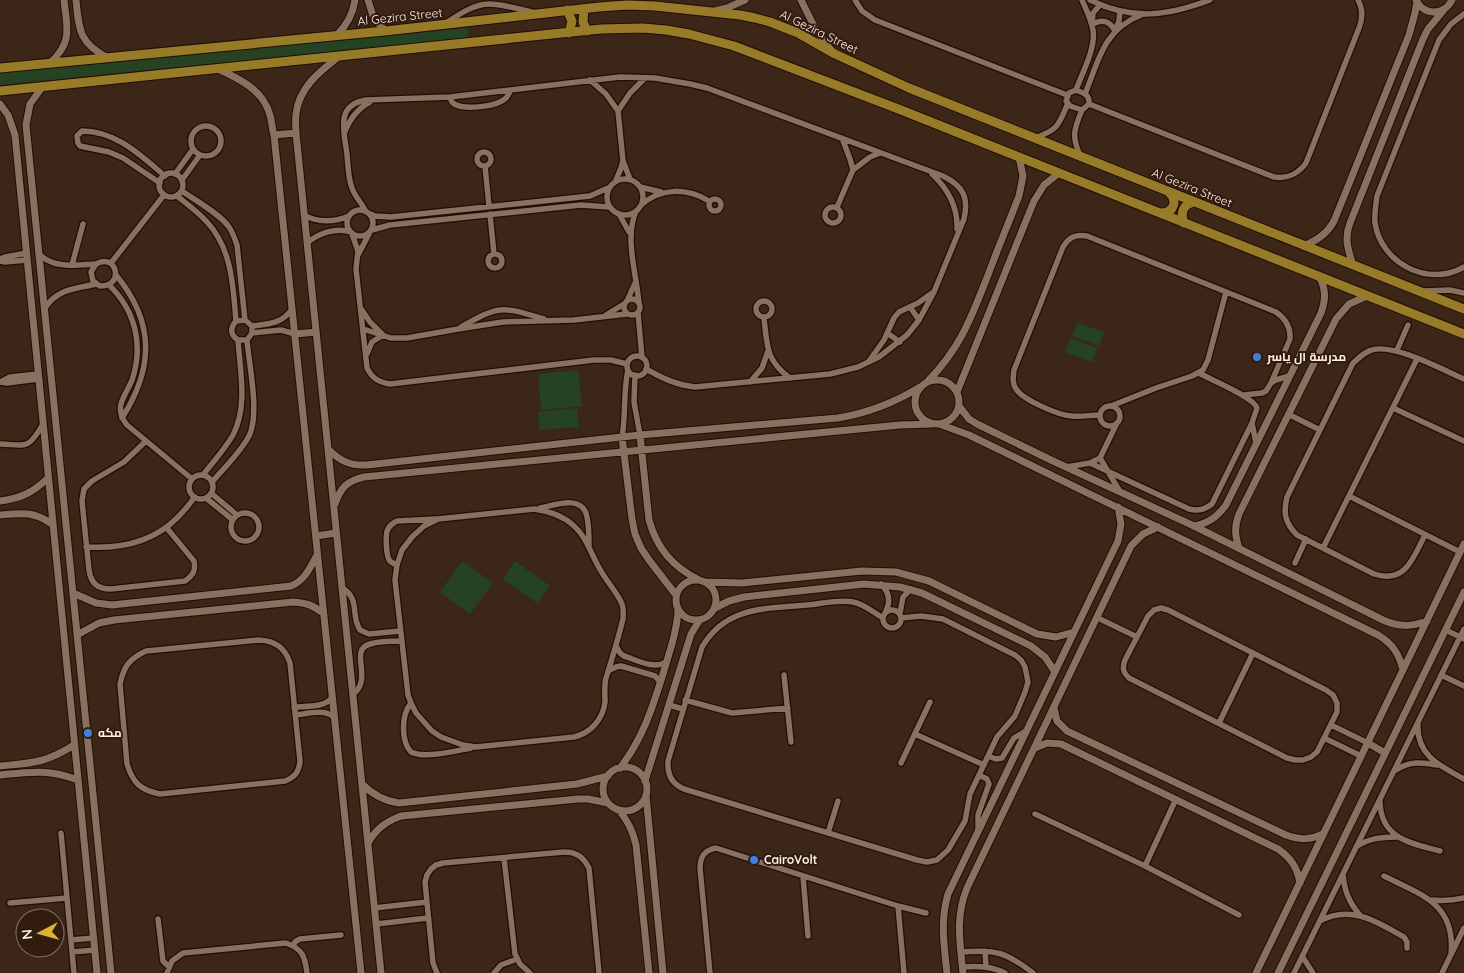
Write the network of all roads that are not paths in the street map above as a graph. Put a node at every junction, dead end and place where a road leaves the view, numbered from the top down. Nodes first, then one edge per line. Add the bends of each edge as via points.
1 (64, 0) edge
2 (76, 0) edge
3 (355, 0) edge
4 (368, 0) edge
5 (480, 0) edge
6 (492, 0) edge
7 (745, 0) edge
8 (801, 0) edge
9 (855, 0) edge
10 (1082, 0) edge
11 (1090, 0) edge
12 (1210, 0) edge
13 (1358, 0) edge
14 (1416, 1) edge
15 (1453, 1) edge
16 (498, 5) junction
17 (1100, 5) junction
18 (476, 7) junction
19 (584, 9) junction
20 (567, 10) junction
21 (1443, 10) junction
22 (1120, 11) junction
23 (710, 12) junction
24 (77, 13) junction
25 (66, 14) junction
26 (544, 14) junction
27 (1142, 14) junction
28 (1464, 14) edge
29 (444, 25) junction
30 (1092, 25) junction
31 (385, 31) junction
32 (587, 31) junction
33 (1115, 31) junction
34 (569, 33) junction
35 (337, 35) junction
36 (834, 54) junction
37 (109, 58) junction
38 (337, 58) junction
39 (50, 63) junction
40 (0, 68) edge
41 (218, 69) junction
42 (645, 78) junction
43 (590, 80) junction
44 (43, 86) junction
45 (1076, 90) junction
46 (0, 91) edge
47 (510, 91) junction
48 (1085, 94) junction
49 (1067, 95) junction
50 (450, 97) junction
51 (1068, 103) junction
52 (0, 104) edge
53 (1089, 104) junction
54 (1082, 110) junction
55 (618, 111) junction
56 (27, 134) junction
57 (296, 134) junction
58 (15, 135) junction
59 (274, 135) junction
60 (842, 138) junction
61 (1035, 138) junction
62 (193, 150) junction
63 (880, 153) junction
64 (200, 155) junction
65 (1019, 157) junction
66 (1081, 157) junction
67 (622, 161) junction
68 (485, 166) dead end
69 (852, 170) junction
70 (931, 172) junction
71 (1059, 173) junction
72 (175, 174) junction
73 (165, 176) junction
74 (630, 179) junction
75 (182, 180) junction
76 (615, 181) junction
77 (160, 183) junction
78 (640, 186) junction
79 (608, 188) junction
80 (182, 191) junction
81 (1169, 192) junction
82 (663, 193) junction
83 (164, 195) junction
84 (177, 196) junction
85 (355, 196) junction
86 (710, 202) dead end
87 (1194, 202) junction
88 (641, 205) junction
89 (489, 206) junction
90 (610, 207) junction
91 (837, 207) dead end
92 (636, 211) junction
93 (367, 212) junction
94 (1161, 213) junction
95 (351, 214) junction
96 (490, 214) junction
97 (619, 214) junction
98 (304, 215) junction
99 (325, 220) junction
100 (1184, 223) junction
101 (84, 224) dead end
102 (371, 231) junction
103 (326, 232) junction
104 (352, 233) junction
105 (957, 234) junction
106 (631, 235) junction
107 (307, 243) junction
108 (1304, 246) junction
109 (39, 254) junction
110 (494, 254) dead end
111 (27, 256) junction
112 (358, 256) junction
113 (0, 260) edge
114 (111, 263) junction
115 (96, 264) junction
116 (72, 265) junction
117 (1353, 265) junction
118 (1462, 268) edge
119 (1464, 275) edge
120 (116, 276) junction
121 (1319, 276) junction
122 (636, 282) junction
123 (96, 284) junction
124 (109, 284) junction
125 (1417, 291) junction
126 (934, 292) junction
127 (1226, 292) junction
128 (1464, 292) edge
129 (1367, 296) junction
130 (626, 302) junction
131 (639, 304) junction
132 (360, 306) junction
133 (910, 307) junction
134 (292, 309) junction
135 (1464, 309) edge
136 (44, 310) junction
137 (517, 310) junction
138 (638, 313) junction
139 (484, 314) junction
140 (627, 314) junction
141 (604, 316) junction
142 (764, 318) dead end
143 (245, 320) junction
144 (548, 320) junction
145 (919, 320) junction
146 (236, 321) junction
147 (515, 322) junction
148 (488, 324) junction
149 (1408, 325) dead end
150 (363, 329) junction
151 (458, 329) junction
152 (252, 330) junction
153 (316, 332) junction
154 (887, 333) junction
155 (295, 334) junction
156 (1464, 334) edge
157 (383, 335) junction
158 (145, 339) junction
159 (137, 340) junction
160 (238, 340) junction
161 (247, 340) junction
162 (900, 342) junction
163 (48, 349) junction
164 (35, 350) junction
165 (1397, 350) junction
166 (768, 351) junction
167 (642, 358) junction
168 (1417, 359) junction
169 (366, 361) junction
170 (867, 363) junction
171 (628, 367) junction
172 (776, 367) junction
173 (762, 368) junction
174 (646, 369) junction
175 (1198, 373) junction
176 (635, 375) junction
177 (1289, 376) junction
178 (38, 377) junction
179 (790, 378) junction
180 (1464, 379) edge
181 (0, 382) edge
182 (750, 382) junction
183 (928, 382) junction
184 (1271, 383) junction
185 (920, 388) junction
186 (957, 392) junction
187 (1253, 398) junction
188 (959, 406) junction
189 (1111, 406) junction
190 (1393, 408) junction
191 (1100, 414) junction
192 (1288, 414) junction
193 (122, 418) junction
194 (1252, 423) junction
195 (43, 424) junction
196 (935, 424) junction
197 (1117, 424) junction
198 (1320, 430) junction
199 (640, 436) junction
200 (622, 437) junction
201 (1464, 441) edge
202 (146, 442) junction
203 (0, 444) edge
204 (1256, 444) junction
205 (328, 449) junction
206 (641, 450) junction
207 (624, 452) junction
208 (1100, 458) junction
209 (1090, 463) junction
210 (1066, 467) junction
211 (1106, 470) junction
212 (203, 475) junction
213 (48, 478) junction
214 (192, 479) junction
215 (212, 482) junction
216 (1118, 490) junction
217 (212, 493) junction
218 (1349, 496) junction
219 (194, 498) junction
220 (206, 498) junction
221 (0, 500) edge
222 (334, 507) junction
223 (1118, 507) junction
224 (534, 509) junction
225 (0, 515) edge
226 (235, 518) junction
227 (438, 519) junction
228 (52, 524) junction
229 (1194, 526) junction
230 (166, 527) junction
231 (1158, 527) junction
232 (336, 533) junction
233 (1425, 534) junction
234 (316, 536) junction
235 (1306, 539) junction
236 (1464, 544) edge
237 (86, 547) junction
238 (1239, 548) junction
239 (1323, 548) junction
240 (590, 549) junction
241 (1460, 552) junction
242 (69, 553) junction
243 (55, 555) junction
244 (317, 555) junction
245 (1294, 563) dead end
246 (397, 565) junction
247 (702, 581) junction
248 (881, 584) junction
249 (342, 588) junction
250 (911, 590) junction
251 (1464, 592) edge
252 (73, 593) junction
253 (676, 595) junction
254 (715, 608) junction
255 (678, 610) junction
256 (886, 611) junction
257 (324, 613) junction
258 (901, 616) junction
259 (883, 618) junction
260 (1098, 618) junction
261 (699, 621) junction
262 (1426, 622) junction
263 (1464, 629) edge
264 (1446, 630) junction
265 (400, 631) junction
266 (1074, 632) junction
267 (77, 635) junction
268 (1137, 637) junction
269 (1462, 638) edge
270 (402, 640) junction
271 (616, 646) junction
272 (1252, 653) junction
273 (666, 662) junction
274 (1403, 670) junction
275 (608, 671) junction
276 (1055, 672) junction
277 (1442, 674) junction
278 (784, 675) dead end
279 (660, 682) junction
280 (1464, 686) edge
281 (353, 694) junction
282 (332, 696) junction
283 (686, 700) junction
284 (930, 702) dead end
285 (410, 703) junction
286 (669, 705) junction
287 (294, 707) junction
288 (788, 708) junction
289 (1054, 708) junction
290 (683, 709) junction
291 (295, 715) junction
292 (335, 718) junction
293 (1418, 722) junction
294 (1219, 723) junction
295 (1331, 725) junction
296 (1026, 731) junction
297 (915, 734) junction
298 (1324, 738) junction
299 (791, 742) dead end
300 (1368, 743) junction
301 (74, 745) junction
302 (476, 747) junction
303 (1035, 748) junction
304 (1385, 753) junction
305 (988, 756) junction
306 (1361, 756) junction
307 (901, 762) dead end
308 (984, 765) junction
309 (1437, 765) junction
310 (0, 766) edge
311 (620, 768) junction
312 (1394, 771) junction
313 (0, 775) edge
314 (979, 775) junction
315 (608, 776) junction
316 (1464, 779) edge
317 (78, 780) junction
318 (645, 780) junction
319 (362, 784) junction
320 (646, 796) junction
321 (1176, 799) junction
322 (1380, 800) junction
323 (838, 801) dead end
324 (608, 803) junction
325 (619, 810) junction
326 (1035, 814) dead end
327 (978, 830) junction
328 (61, 832) dead end
329 (828, 833) junction
330 (1324, 834) junction
331 (1397, 837) junction
332 (368, 844) junction
333 (1355, 847) junction
334 (1440, 851) dead end
335 (504, 858) junction
336 (1145, 866) junction
337 (1343, 874) junction
338 (803, 876) junction
339 (1384, 876) dead end
340 (1300, 883) junction
341 (103, 892) junction
342 (89, 894) junction
343 (68, 898) junction
344 (1464, 898) edge
345 (1430, 900) junction
346 (427, 902) junction
347 (10, 903) dead end
348 (898, 906) junction
349 (374, 908) junction
350 (926, 913) dead end
351 (1239, 915) dead end
352 (1360, 915) junction
353 (428, 918) junction
354 (158, 919) dead end
355 (1320, 921) junction
356 (376, 924) junction
357 (1464, 928) edge
358 (341, 935) dead end
359 (808, 936) dead end
360 (93, 938) junction
361 (71, 940) junction
362 (292, 946) junction
363 (1407, 948) dead end
364 (94, 950) junction
365 (984, 951) junction
366 (72, 952) junction
367 (961, 952) junction
368 (1451, 955) junction
369 (1302, 956) junction
370 (517, 959) junction
371 (986, 966) junction
372 (168, 970) edge
373 (963, 970) edge
374 (1031, 972) edge
375 (74, 973) edge
376 (97, 973) edge
377 (112, 973) edge
378 (307, 973) edge
379 (361, 973) edge
380 (381, 973) edge
381 (437, 973) edge
382 (494, 973) edge
383 (530, 973) edge
384 (600, 973) edge
385 (649, 973) edge
386 (663, 973) edge
387 (710, 973) edge
388 (904, 973) edge
389 (947, 973) edge
390 (1006, 973) edge
391 (1256, 973) edge
392 (1278, 973) edge
393 (1294, 973) edge
394 (1312, 973) edge
395 (1442, 973) edge

1 - 25 street
2 - 24 street
3 - 35 street via 350,19
4 - 31 street
5 - 18 street
6 - 16 street
7 - 23 street
8 - 36 street via 816,30
9 - 49 street via 862,11 874,20
10 - 30 street
11 - 17 street
12 - 27 street via 1174,12
13 - 53 street via 1362,20 1306,162 1292,175 1274,176
14 - 21 street via 1425,11
14 - 108 street via 1410,30 1334,221 1324,235
15 - 21 street
16 - 18 street
16 - 26 street
17 - 22 street
17 - 30 street via 1093,14
18 - 29 street
19 - 20 main road, Al Gezira Street
19 - 23 main road, Al Gezira Street via 627,5
19 - 32 main road via 583,22
20 - 26 main road, Al Gezira Street
20 - 34 main road via 572,22
21 - 117 street via 1423,39 1347,230 1346,243
22 - 27 street
22 - 33 street
23 - 36 main road, Al Gezira Street via 770,22 798,33
24 - 25 street
24 - 37 street via 85,41
25 - 39 street via 68,36 64,47
26 - 29 main road, Al Gezira Street
27 - 33 street
28 - 118 street via 1439,40 1375,209 1375,223 1385,248 1405,267 1431,275
29 - 31 main road, Al Gezira Street
30 - 33 street via 1108,22
30 - 45 street via 1093,45
31 - 35 main road, Al Gezira Street
32 - 34 main road
32 - 65 main road via 643,28 712,39
33 - 48 street via 1103,49
34 - 38 main road
35 - 37 main road, Al Gezira Street
36 - 61 main road, Al Gezira Street
37 - 39 main road, Al Gezira Street
38 - 41 main road
38 - 57 street via 307,84 296,113
39 - 40 main road, Al Gezira Street
41 - 44 main road
41 - 59 street via 247,84 263,100
42 - 43 street
42 - 55 street
42 - 60 street via 707,88
43 - 47 street
43 - 55 street
44 - 46 main road
44 - 56 street via 30,104
45 - 48 street
45 - 49 street
47 - 50 street
47 - 50 street via 504,100 478,107 454,104
48 - 53 street
49 - 51 street
50 - 85 street via 372,101 361,108 344,134 349,177
51 - 54 street
51 - 61 street via 1055,129
52 - 58 street
53 - 54 street
54 - 66 street via 1074,135
55 - 67 street
56 - 58 street
56 - 109 street
57 - 59 street
57 - 98 street
58 - 111 street
59 - 134 street
60 - 63 street
60 - 69 street
61 - 66 main road, Al Gezira Street
62 - 64 street
62 - 64 street via 191,138 198,128 210,126 215,129 221,140 220,146 212,155
62 - 72 street
63 - 69 street
63 - 70 street
64 - 75 street
65 - 71 main road
65 - 183 street via 1022,176 1019,196 969,322 956,348
66 - 81 main road, Al Gezira Street
67 - 74 street
67 - 76 street
68 - 89 street
69 - 91 street
70 - 105 street via 952,200
70 - 105 street via 961,188 966,208
71 - 94 main road
71 - 186 street via 1044,185 1034,201
72 - 73 street
72 - 75 street
73 - 77 street
73 - 77 street via 120,141 88,131 77,136 80,146 123,158
74 - 76 street
74 - 78 street
75 - 80 street
76 - 79 street
77 - 83 street
78 - 82 street
78 - 88 street via 643,192
79 - 89 street via 590,196
79 - 90 street
80 - 84 street
80 - 143 street via 230,227 237,245
81 - 87 main road, Al Gezira Street
81 - 94 main road via 1174,206 1167,213
82 - 86 street via 682,191
82 - 88 street
83 - 84 street
83 - 114 street
84 - 146 street via 207,222 222,244 231,271
85 - 93 street
85 - 95 street
87 - 100 main road via 1182,211
87 - 108 main road, Al Gezira Street
88 - 92 street
89 - 93 street via 390,216
90 - 96 street via 580,205
90 - 97 street
92 - 97 street
92 - 106 street
93 - 95 street via 361,210
93 - 102 street via 373,221
94 - 100 main road
95 - 99 street
95 - 104 street via 348,227
96 - 102 street via 390,225
96 - 110 street
97 - 106 street
98 - 99 street via 314,220
98 - 107 street
99 - 103 street
100 - 121 main road
101 - 116 street
102 - 104 street via 361,236
102 - 112 street
103 - 104 street via 341,230
103 - 107 street
104 - 112 street
105 - 126 street
106 - 122 street
107 - 153 street
108 - 117 main road, Al Gezira Street
109 - 116 street via 56,265
109 - 136 street
111 - 113 street
111 - 164 street
112 - 132 street via 356,270
114 - 115 street via 100,261
114 - 120 street
115 - 116 street
115 - 123 street via 91,276
117 - 125 main road, Al Gezira Street
118 - 119 street
120 - 124 street
120 - 158 street via 136,305
121 - 129 main road
121 - 177 street via 1324,285 1324,304
122 - 130 street
122 - 131 street
123 - 124 street
123 - 136 street via 60,293
124 - 159 street via 129,310
125 - 128 street
125 - 135 main road, Al Gezira Street
126 - 133 street
126 - 145 street
127 - 175 street via 1208,360
127 - 184 street via 1276,312 1288,324 1290,339
127 - 191 street via 1087,236 1080,235 1067,241 1014,370 1014,384 1022,396 1057,413 1072,416
129 - 156 main road
129 - 192 street via 1349,304 1336,319
130 - 131 street via 634,299
130 - 140 street via 624,311
130 - 141 street
131 - 138 street
132 - 150 street
132 - 157 street
133 - 145 street
133 - 154 street via 899,312
134 - 152 street via 280,321
134 - 155 street
136 - 163 street
137 - 139 street via 499,309
137 - 144 street
137 - 147 street
138 - 140 street
138 - 167 street
139 - 148 street
139 - 151 street
140 - 141 street
141 - 144 street
142 - 166 street
143 - 146 street
143 - 152 street
144 - 147 street
145 - 162 street
146 - 160 street via 231,331
147 - 148 street
148 - 151 street
149 - 165 street
150 - 157 street
150 - 169 street
151 - 157 street via 407,338
152 - 155 street via 281,330
152 - 161 street
153 - 155 street
153 - 205 street
154 - 162 street
154 - 170 street
155 - 234 street
157 - 169 street via 369,348
158 - 159 street
158 - 193 street via 142,378
159 - 193 street via 135,372 121,404
160 - 161 street
160 - 212 street via 242,393 239,418 229,441
161 - 215 street via 253,423 244,444
162 - 170 street
163 - 164 street
163 - 242 street
164 - 178 street
165 - 168 street
165 - 198 street via 1373,350 1353,363
166 - 172 street
166 - 173 street
167 - 171 street via 631,358
167 - 174 street
168 - 180 street
168 - 190 street
169 - 171 street via 375,380 390,384 594,360 611,360
170 - 179 street via 846,371
171 - 176 street
171 - 200 street
172 - 173 street
172 - 179 street
173 - 182 street
174 - 176 street
174 - 182 street via 683,386
175 - 187 street
175 - 189 street
176 - 199 street via 634,402
177 - 184 street
177 - 204 street
178 - 181 street via 10,378
178 - 195 street
179 - 182 street
183 - 185 street
183 - 186 street via 948,382
184 - 187 street via 1266,391
185 - 196 street via 914,400 917,412 926,422
185 - 199 street via 880,408 852,416
186 - 188 street
187 - 194 street via 1257,408
188 - 196 street via 952,418
188 - 210 street via 977,424
189 - 191 street
189 - 197 street via 1119,411
190 - 201 street
190 - 218 street
191 - 197 street via 1107,426
192 - 198 street
192 - 238 street via 1236,522
193 - 202 street
194 - 204 street
194 - 211 street via 1212,504 1206,509 1189,509
195 - 203 street via 26,445
195 - 213 street
196 - 206 street
196 - 223 street via 969,435
197 - 208 street
198 - 235 street via 1284,507 1289,527
199 - 200 street
199 - 206 street
200 - 205 street via 356,465 345,463
200 - 207 street
202 - 214 street
202 - 237 street via 124,462 92,480 84,490
204 - 229 street via 1220,513 1213,520
205 - 222 street
206 - 207 street
206 - 247 street via 649,520 657,542 670,561
207 - 222 street via 364,477 344,486
207 - 253 street via 635,534 649,560
208 - 209 street
208 - 211 street
209 - 210 street
209 - 211 street
210 - 216 street
211 - 216 street
212 - 214 street
212 - 215 street
213 - 221 street via 23,497
213 - 228 street
214 - 219 street via 188,489
215 - 217 street
216 - 229 street
217 - 220 street
217 - 226 street
218 - 233 street
218 - 239 street
219 - 220 street
219 - 230 street
220 - 226 street
222 - 232 street
223 - 231 street
223 - 266 street via 1121,524 1118,541
224 - 227 street
224 - 240 street via 565,519 581,533
224 - 240 street via 566,502 580,505 587,516
225 - 228 street via 28,513
226 - 226 street via 232,530 236,538 245,541 254,538 259,530 255,516 246,513
227 - 246 street via 412,536
227 - 246 street via 392,523 386,532 387,554 389,561
228 - 243 street
229 - 238 street
230 - 237 street via 128,544
230 - 237 street via 194,561 194,574 185,581 102,589 90,578
231 - 260 street via 1143,534 1131,546
231 - 274 street via 1378,635 1396,649
232 - 234 street
232 - 249 street
233 - 239 street via 1410,563 1394,576 1374,574
233 - 241 street
234 - 244 street
235 - 239 street
235 - 245 street
236 - 241 street
238 - 262 street via 1394,625
240 - 271 street via 624,611
241 - 262 street
242 - 243 street
242 - 252 street
243 - 301 street
244 - 252 street via 302,580 291,586 112,605 96,603
244 - 257 street
246 - 265 street via 395,580
247 - 253 street via 688,582
247 - 254 street via 715,593
247 - 266 street via 742,583 862,571 896,572 929,581 1037,634 1056,637
248 - 250 street
248 - 254 street via 744,597
248 - 256 street via 889,596
249 - 265 street via 353,598 360,630 369,634
249 - 281 street
250 - 258 street via 903,597
250 - 276 street via 1031,646 1045,657
251 - 264 street
252 - 267 street
253 - 255 street
254 - 261 street via 706,619
255 - 261 street via 684,617
255 - 273 street
256 - 258 street via 894,610
256 - 259 street
257 - 267 street via 306,603 283,603 114,620 99,623
257 - 282 street
258 - 259 street via 898,626 890,628 884,624
258 - 305 street via 943,619 1015,655 1023,664 1028,677 1026,692 1015,716 1000,733
259 - 283 street via 860,604 844,601 752,610 736,615 715,629 702,646
260 - 268 street
260 - 289 street
261 - 286 street via 691,634
262 - 274 street
263 - 269 street
264 - 269 street
264 - 304 street
265 - 270 street
266 - 276 street
267 - 341 street
268 - 272 street via 1148,616 1161,608
268 - 294 street via 1125,660 1124,673
269 - 277 street
270 - 281 street via 366,646 360,655 361,685
270 - 285 street
271 - 273 street via 624,656 654,666
271 - 275 street
272 - 294 street
272 - 295 street via 1333,695 1337,712
273 - 279 street
274 - 300 street
275 - 279 street via 621,666 655,676
275 - 302 street via 605,702 598,722 582,735
276 - 296 street
277 - 280 street
277 - 293 street
278 - 288 street
279 - 311 street via 642,733
281 - 319 street
282 - 287 street via 324,704
282 - 292 street
283 - 288 street via 732,713
283 - 290 street
284 - 297 street
285 - 302 street via 423,723 441,737
285 - 302 street via 403,721 406,744 411,752 421,755
286 - 290 street
286 - 318 street
287 - 291 street
287 - 291 street via 287,655 276,643 268,640 146,651 128,663 120,684 127,764 138,785 148,792 160,794 291,779 300,761
288 - 299 street
289 - 303 street
289 - 330 street via 1058,721 1067,731 1286,835 1305,839
290 - 329 street via 668,761 670,776 676,784 684,790
291 - 292 street via 324,712
292 - 379 street
293 - 309 street via 1421,744
293 - 312 street
294 - 298 street via 1295,760 1303,760 1317,752
295 - 298 street
295 - 300 street
296 - 305 street via 1014,738 1002,758 996,760
296 - 327 street
297 - 307 street
297 - 308 street
298 - 306 street
300 - 304 street
300 - 306 street
301 - 310 street via 38,762
301 - 317 street
303 - 321 street via 1047,743 1061,744
303 - 367 street via 964,897 959,927
304 - 392 street
305 - 308 street
306 - 330 street
308 - 314 street
309 - 312 street via 1413,763
309 - 316 street
311 - 315 street
311 - 318 street via 635,770
312 - 322 street
313 - 317 street via 39,771
314 - 327 street via 989,784 978,815
314 - 329 street via 969,798 966,818 948,850 937,860 922,861
315 - 319 street via 577,784 399,803 378,798
315 - 324 street via 603,790
317 - 342 street
318 - 320 street
319 - 332 street
320 - 325 street via 638,807
320 - 386 street
321 - 336 street
321 - 340 street via 1287,855
322 - 331 street via 1384,821
322 - 333 street
323 - 329 street
324 - 325 street
324 - 332 street via 578,799 401,816 381,826
325 - 385 street via 628,820 636,846
326 - 336 street
327 - 389 street via 945,906 943,930
328 - 343 street
330 - 340 street
331 - 333 street via 1364,841
331 - 334 street
332 - 349 street
333 - 337 street
335 - 346 street via 436,865 426,875
335 - 370 street
335 - 384 street via 572,852 585,861 589,868
336 - 351 street
337 - 352 street via 1348,896
337 - 355 street
338 - 348 street
338 - 359 street
338 - 387 street via 716,848 703,854 700,868
339 - 345 street
340 - 391 street
341 - 342 street
341 - 377 street
342 - 360 street
343 - 347 street
343 - 361 street
344 - 345 street
345 - 368 street via 1439,908 1451,930
346 - 349 street
346 - 353 street
348 - 350 street
348 - 388 street
349 - 356 street
352 - 355 street via 1339,914
352 - 363 street via 1404,937
353 - 356 street
353 - 381 street
354 - 372 street via 162,961
355 - 369 street
356 - 380 street
357 - 368 street
358 - 362 street via 300,938
360 - 361 street
360 - 364 street
361 - 366 street
362 - 372 street via 183,954 172,961
362 - 378 street via 302,954
364 - 366 street
364 - 376 street
365 - 367 street
365 - 371 street
365 - 374 street via 1010,956
366 - 375 street
367 - 373 street
368 - 395 street
369 - 393 street
369 - 394 street
370 - 382 street via 501,965
370 - 383 street
371 - 373 street
371 - 390 street

